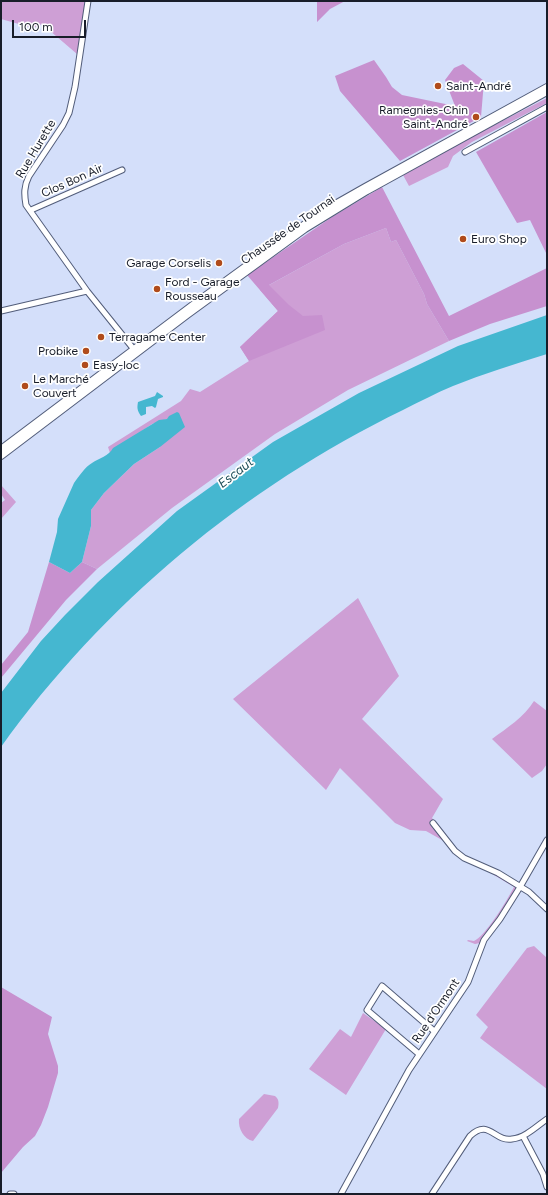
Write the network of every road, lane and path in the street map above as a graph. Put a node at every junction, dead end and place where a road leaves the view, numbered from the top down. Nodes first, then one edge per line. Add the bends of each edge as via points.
1 (88, 1) edge
2 (547, 87) edge
3 (547, 92) edge
4 (547, 107) edge
5 (464, 152) dead end
6 (122, 170) dead end
7 (31, 210) junction
8 (87, 291) junction
9 (1, 311) edge
10 (135, 351) junction
11 (1, 449) edge
12 (1, 456) edge
13 (433, 823) dead end
14 (547, 840) edge
15 (520, 887) junction
16 (547, 909) edge
17 (434, 1031) junction
18 (419, 1054) junction
19 (547, 1119) edge
20 (523, 1136) junction
21 (547, 1187) edge
22 (10, 1194) edge
23 (14, 1194) edge
24 (341, 1194) edge
25 (432, 1194) edge

1 - 7 street, Rue Hurette via 69,113 25,184 26,205
2 - 10 main road, Chaussée de Tournai via 328,208
3 - 10 main road, Chaussée de Tournai via 330,213
4 - 5 street
6 - 7 street, Clos Bon Air
7 - 8 street, Rue Hurette
8 - 9 street
8 - 10 street, Rue Hurette
10 - 11 main road, Chaussée de Tournai
10 - 12 main road, Chaussée de Tournai
13 - 15 street via 455,851 464,858 498,873
14 - 15 street, Rue d'Ormont
15 - 16 street
15 - 17 street, Rue d'Ormont via 484,940 468,982
17 - 18 street, Rue d'Ormont
17 - 18 street via 382,986 367,1010
18 - 24 street, Rue d'Ormont
19 - 20 street
20 - 21 street
20 - 25 street via 508,1140 487,1129 477,1130 470,1136
22 - 23 street

